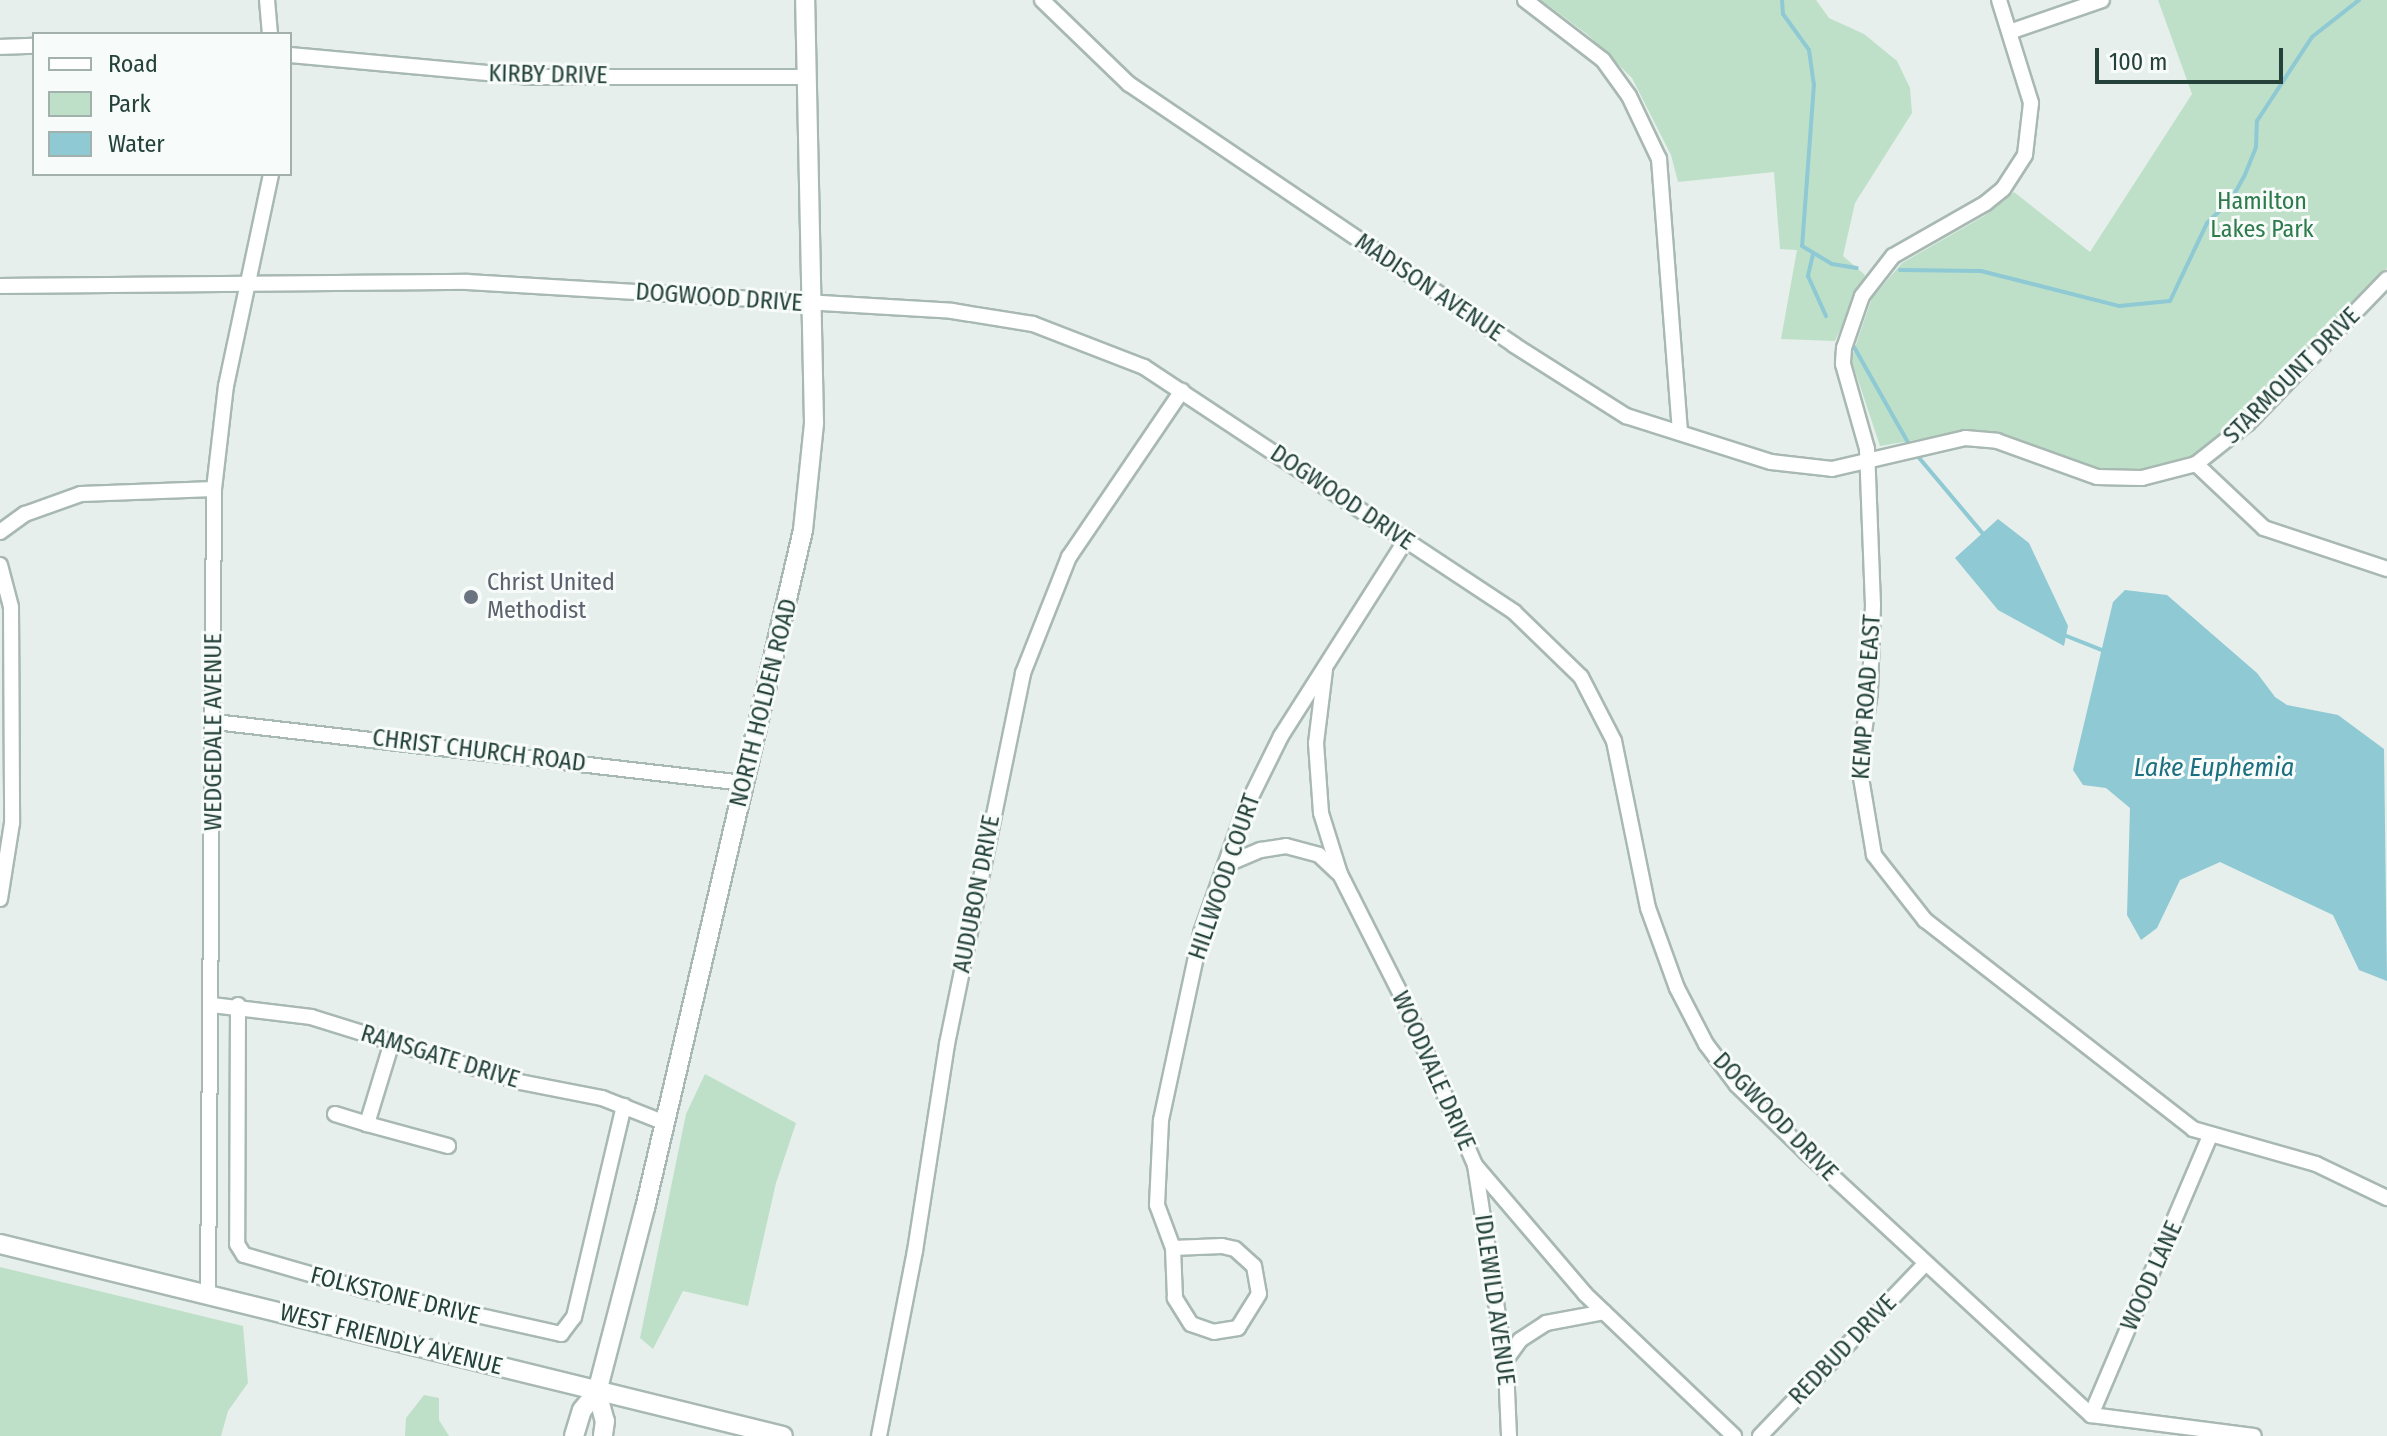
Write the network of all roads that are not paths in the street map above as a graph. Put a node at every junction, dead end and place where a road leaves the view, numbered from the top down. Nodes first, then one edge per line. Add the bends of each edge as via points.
1 (267, 0) edge
2 (805, 0) edge
3 (1042, 0) edge
4 (1525, 0) edge
5 (1999, 0) edge
6 (2102, 0) edge
7 (2012, 31) junction
8 (270, 32) edge
9 (32, 46) edge
10 (0, 47) edge
11 (292, 55) edge
12 (806, 77) junction
13 (271, 176) edge
14 (2387, 279) edge
15 (245, 284) junction
16 (0, 286) edge
17 (812, 304) junction
18 (1182, 391) junction
19 (1680, 429) junction
20 (1867, 464) junction
21 (2196, 464) junction
22 (214, 489) junction
23 (0, 532) edge
24 (1405, 541) junction
25 (0, 565) edge
26 (2387, 569) edge
27 (1326, 665) junction
28 (215, 722) junction
29 (744, 783) junction
30 (1225, 865) junction
31 (1340, 874) junction
32 (0, 899) edge
33 (212, 1005) junction
34 (238, 1005) junction
35 (392, 1042) junction
36 (624, 1106) junction
37 (335, 1114) dead end
38 (665, 1123) junction
39 (367, 1124) junction
40 (2210, 1136) junction
41 (448, 1146) dead end
42 (1475, 1165) junction
43 (2387, 1198) edge
44 (0, 1244) edge
45 (1173, 1248) junction
46 (1925, 1264) junction
47 (208, 1295) junction
48 (1604, 1312) junction
49 (1505, 1361) junction
50 (597, 1392) junction
51 (2091, 1415) junction
52 (574, 1436) edge
53 (603, 1436) edge
54 (783, 1436) edge
55 (879, 1436) edge
56 (1509, 1436) edge
57 (1734, 1436) edge
58 (1760, 1436) edge
59 (2254, 1436) edge

1 - 8 street
2 - 12 main road, NORTH HOLDEN ROAD
3 - 19 street, MADISON AVENUE via 1129,84 1324,217 1626,416
4 - 19 street via 1603,60 1629,96 1659,159
5 - 7 street, KEMP ROAD EAST
6 - 7 street
7 - 20 street, KEMP ROAD EAST via 2032,123 2018,169 1986,203 1893,256 1869,285 1853,317 1843,364
9 - 10 street
11 - 12 street, KIRBY DRIVE via 531,77
12 - 17 main road, NORTH HOLDEN ROAD
13 - 15 street, WEDGEDALE AVENUE
14 - 21 street, STARMOUNT DRIVE via 2248,423
15 - 16 street, DOGWOOD DRIVE
15 - 17 street, DOGWOOD DRIVE via 467,282
15 - 22 street, WEDGEDALE AVENUE
17 - 18 street, DOGWOOD DRIVE via 952,311 1033,324 1144,367
17 - 29 main road, NORTH HOLDEN ROAD via 814,423 807,504 793,585
18 - 24 street, DOGWOOD DRIVE
18 - 55 street, AUDUBON DRIVE via 1069,557 1023,673 947,1044
19 - 20 street, MADISON AVENUE via 1805,468
20 - 21 street, STARMOUNT DRIVE via 1933,442 1965,438 1997,441 2097,477 2142,478
20 - 40 street, KEMP ROAD EAST via 1873,605 1870,692 1859,766 1874,855 1925,920 2135,1088
21 - 26 street via 2264,528
22 - 23 street via 81,494 25,514
22 - 28 street, WEDGEDALE AVENUE
24 - 27 street, HILLWOOD COURT
24 - 46 street, DOGWOOD DRIVE via 1514,612 1581,677 1614,741 1661,954 1706,1044 1737,1085
25 - 32 street via 11,607 12,823
27 - 30 street, HILLWOOD COURT via 1281,736
27 - 31 street, WOODVALE DRIVE via 1316,743 1321,813
28 - 29 street, CHRIST CHURCH ROAD
28 - 33 street, WEDGEDALE AVENUE
29 - 38 main road, NORTH HOLDEN ROAD
30 - 31 street via 1286,846 1319,855
30 - 45 street, HILLWOOD COURT via 1201,933 1161,1120 1157,1205
31 - 42 street, WOODVALE DRIVE via 1402,997
33 - 34 street, RAMSGATE DRIVE
33 - 47 street, WEDGEDALE AVENUE
34 - 35 street, RAMSGATE DRIVE via 311,1017
34 - 36 street, FOLKSTONE DRIVE via 237,1244 244,1255 369,1291 561,1334 574,1317
35 - 36 street, RAMSGATE DRIVE via 520,1082
35 - 39 street
36 - 38 street, RAMSGATE DRIVE
37 - 39 street
38 - 50 main road, NORTH HOLDEN ROAD
39 - 41 street
40 - 43 street, KEMP ROAD EAST via 2316,1164
40 - 51 street, WOOD LANE
42 - 48 street, WOODVALE DRIVE
42 - 49 street, IDLEWILD AVENUE
44 - 47 main road, WEST FRIENDLY AVENUE
45 - 45 street, HILLWOOD COURT via 1175,1298 1191,1324 1225,1332 1248,1319 1259,1281 1245,1257 1222,1246
46 - 51 street, DOGWOOD DRIVE
46 - 58 street, REDBUD DRIVE
47 - 50 main road, WEST FRIENDLY AVENUE
48 - 49 street via 1546,1323 1520,1340
48 - 57 street, WOODVALE DRIVE
49 - 56 street, IDLEWILD AVENUE
50 - 52 main road, NORTH HOLDEN ROAD via 582,1410
50 - 53 main road, NORTH HOLDEN ROAD via 605,1421
50 - 54 main road, WEST FRIENDLY AVENUE
51 - 59 street

